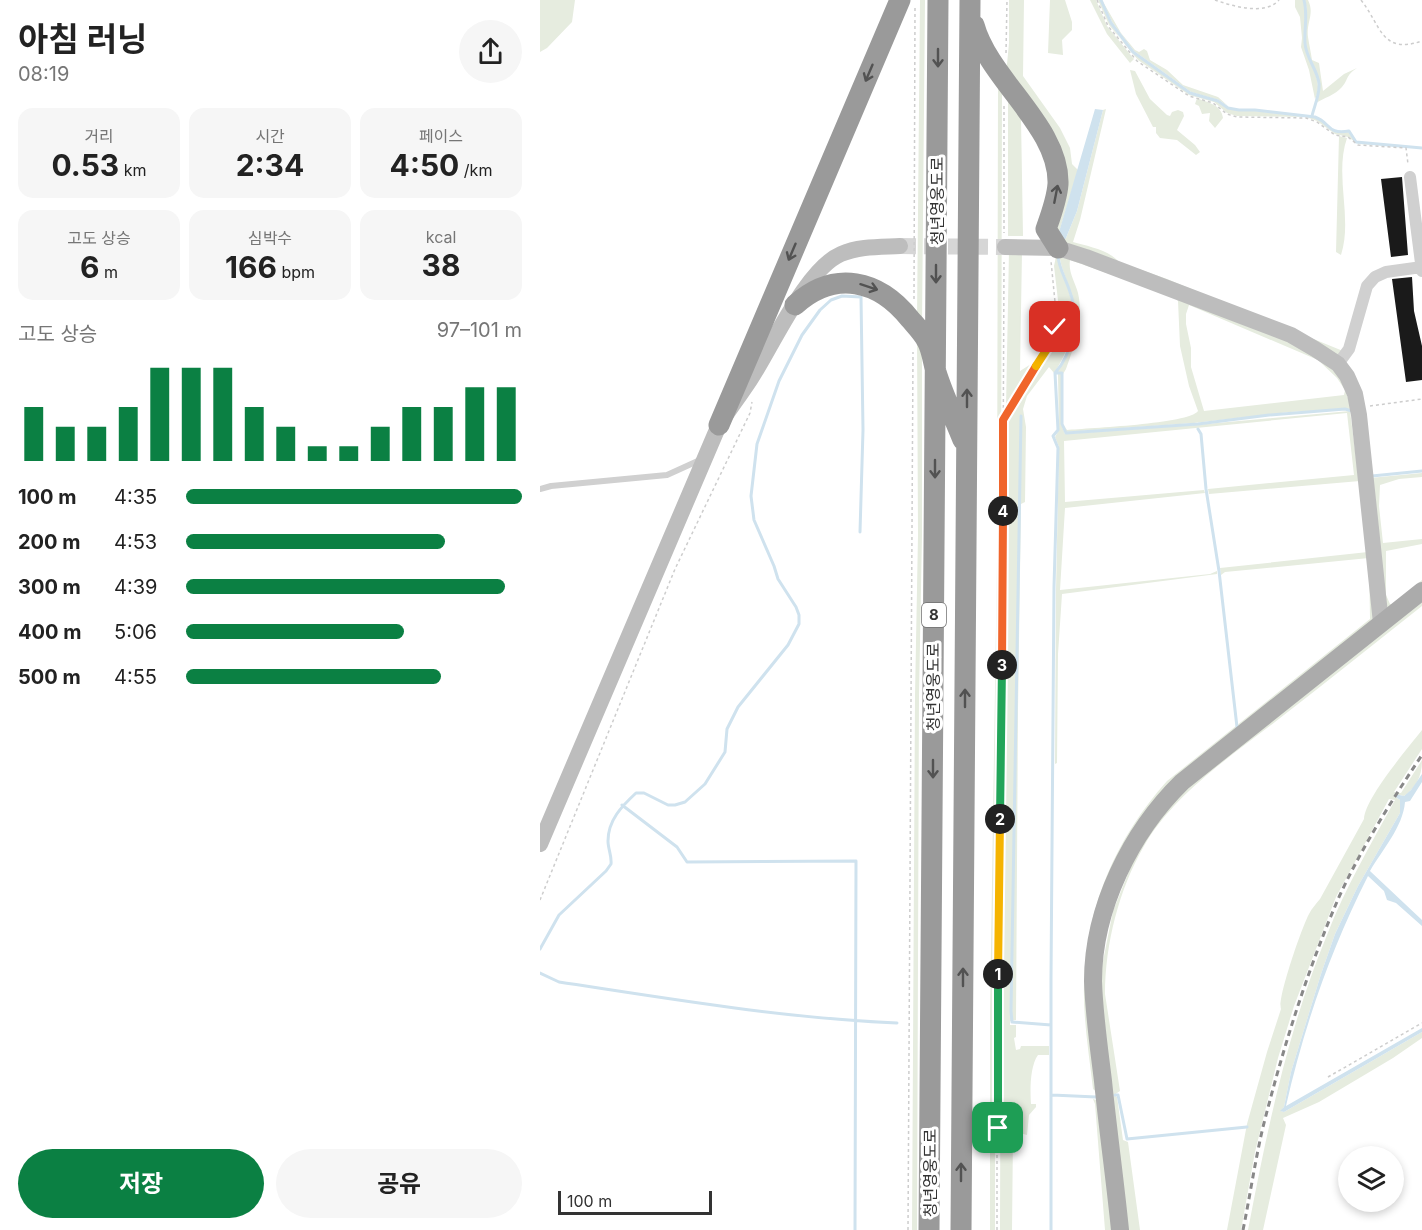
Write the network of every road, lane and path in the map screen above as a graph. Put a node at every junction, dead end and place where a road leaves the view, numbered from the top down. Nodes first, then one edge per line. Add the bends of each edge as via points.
1 (900, 0) edge
2 (915, 0) edge
3 (938, 0) edge
4 (1007, 0) edge
5 (1097, 0) edge
6 (1215, 0) edge
7 (1279, 0) edge
8 (1361, 0) edge
9 (970, 5) edge
10 (1422, 41) edge
11 (1004, 80) junction
12 (1004, 103) dead end
13 (1410, 177) joint
14 (1004, 245) junction
15 (900, 246) tunnel mouth
16 (1058, 248) junction
17 (1422, 268) edge
18 (914, 299) dead end
19 (795, 305) junction
20 (914, 323) junction
21 (1338, 364) junction
22 (936, 371) junction
23 (750, 380) junction
24 (1422, 399) edge
25 (1358, 408) junction
26 (1003, 420) junction
27 (718, 425) junction
28 (966, 449) junction
29 (706, 457) junction
30 (540, 489) edge
31 (1422, 591) edge
32 (1381, 623) junction
33 (540, 844) edge
34 (540, 900) edge
35 (1422, 1023) edge
36 (1328, 1077) dead end
37 (908, 1230) edge
38 (930, 1230) edge
39 (961, 1230) edge
40 (997, 1230) edge
41 (1120, 1230) edge

1 -> 27 highway
2 - 18 path
3 -> 22 highway, 청년영웅도로 / 8
4 - 11 path
5 - 13 path via 1108,26 1130,54 1188,96 1213,103 1237,117 1306,118 1358,145 1406,148
6 - 7 path via 1262,8
8 - 10 path via 1379,31 1391,42 1409,45
9 - 11 highway via 977,38
28 -> 9 highway, 청년영웅도로 / 8
16 -> 11 highway via 1046,229 1058,183 1055,163 1037,125
12 - 14 path
13 - 17 street
14 - 16 street
14 - 26 path
15 - 19 street via 840,254 815,274
16 - 21 street via 1291,335
16 - 26 path via 1052,253 1051,263 1056,312 1052,338
17 - 21 street via 1386,272 1371,282 1363,296 1349,349
19 -> 20 highway via 826,287 859,284 890,298
19 - 23 street
20 - 22 highway via 927,339
20 - 37 path
21 - 25 street via 1347,376
22 - 28 highway
22 -> 38 highway, 청년영웅도로 / 8
23 - 27 street
23 - 34 path via 750,413 675,569
24 - 25 path
25 - 32 street
26 - 40 path
27 - 29 street
39 -> 28 highway, 청년영웅도로 / 8
29 - 30 lane via 667,476
29 - 33 street
31 - 32 main road
32 - 41 main road via 1182,782 1146,824 1119,871 1100,931 1093,980
35 - 36 path

